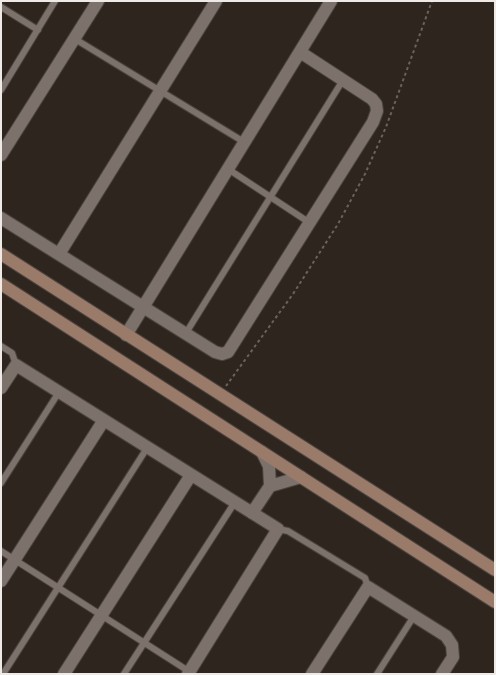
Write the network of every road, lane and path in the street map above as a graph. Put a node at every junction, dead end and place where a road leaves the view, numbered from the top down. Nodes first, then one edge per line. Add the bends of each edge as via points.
1 (55, 1) edge
2 (98, 1) edge
3 (216, 1) edge
4 (331, 1) edge
5 (432, 1) edge
6 (1, 7) edge
7 (38, 30) junction
8 (75, 39) junction
9 (300, 52) junction
10 (343, 80) junction
11 (1, 90) edge
12 (160, 91) junction
13 (244, 142) junction
14 (1, 156) edge
15 (228, 170) junction
16 (270, 197) junction
17 (1, 218) edge
18 (310, 222) junction
19 (1, 254) edge
20 (59, 254) junction
21 (1, 284) edge
22 (143, 307) junction
23 (186, 333) junction
24 (126, 335) junction
25 (1, 346) edge
26 (16, 364) junction
27 (1, 388) edge
28 (59, 392) junction
29 (220, 395) junction
30 (104, 420) junction
31 (147, 448) junction
32 (262, 452) junction
33 (191, 475) junction
34 (301, 477) junction
35 (1, 483) edge
36 (270, 486) junction
37 (235, 502) junction
38 (252, 513) junction
39 (278, 529) junction
40 (1, 551) edge
41 (14, 560) junction
42 (495, 570) edge
43 (1, 581) edge
44 (368, 587) junction
45 (58, 588) junction
46 (495, 602) edge
47 (102, 615) junction
48 (414, 616) junction
49 (144, 643) junction
50 (190, 673) edge
51 (2, 674) edge
52 (64, 674) edge
53 (124, 674) edge
54 (312, 674) edge
55 (377, 674) edge
56 (442, 674) edge

1 - 7 lane
2 - 8 street
3 - 12 street
4 - 9 street
5 - 29 path via 386,127 365,174 338,224 294,294
6 - 7 lane
7 - 11 lane
8 - 12 lane
8 - 14 street
9 - 10 street
9 - 13 street
10 - 16 lane
10 - 18 street via 372,99 377,111 373,122
12 - 13 lane
12 - 20 street
13 - 15 street
15 - 16 lane
15 - 22 street
16 - 18 lane
16 - 23 lane
17 - 20 street
18 - 23 street via 228,352 216,352
19 - 24 street
20 - 22 street
21 - 32 street
22 - 23 street
22 - 24 street
24 - 29 street
25 - 26 lane via 12,353
26 - 27 street
26 - 28 street
28 - 30 street
28 - 35 lane
29 - 42 street
30 - 31 street
30 - 41 street
31 - 33 street
31 - 45 lane
32 - 34 street
32 - 36 street via 269,466
33 - 37 street
33 - 47 street
34 - 36 street
34 - 46 street
36 - 38 street
37 - 38 street
37 - 49 lane
38 - 39 street
39 - 44 lane via 288,531 365,578
39 - 50 street
40 - 41 lane
41 - 43 street
41 - 45 lane
44 - 48 street
44 - 54 street
45 - 47 lane
45 - 51 lane
47 - 49 lane
47 - 52 street
48 - 55 lane
48 - 56 street via 446,636 452,645 453,656
49 - 50 lane
49 - 53 lane

